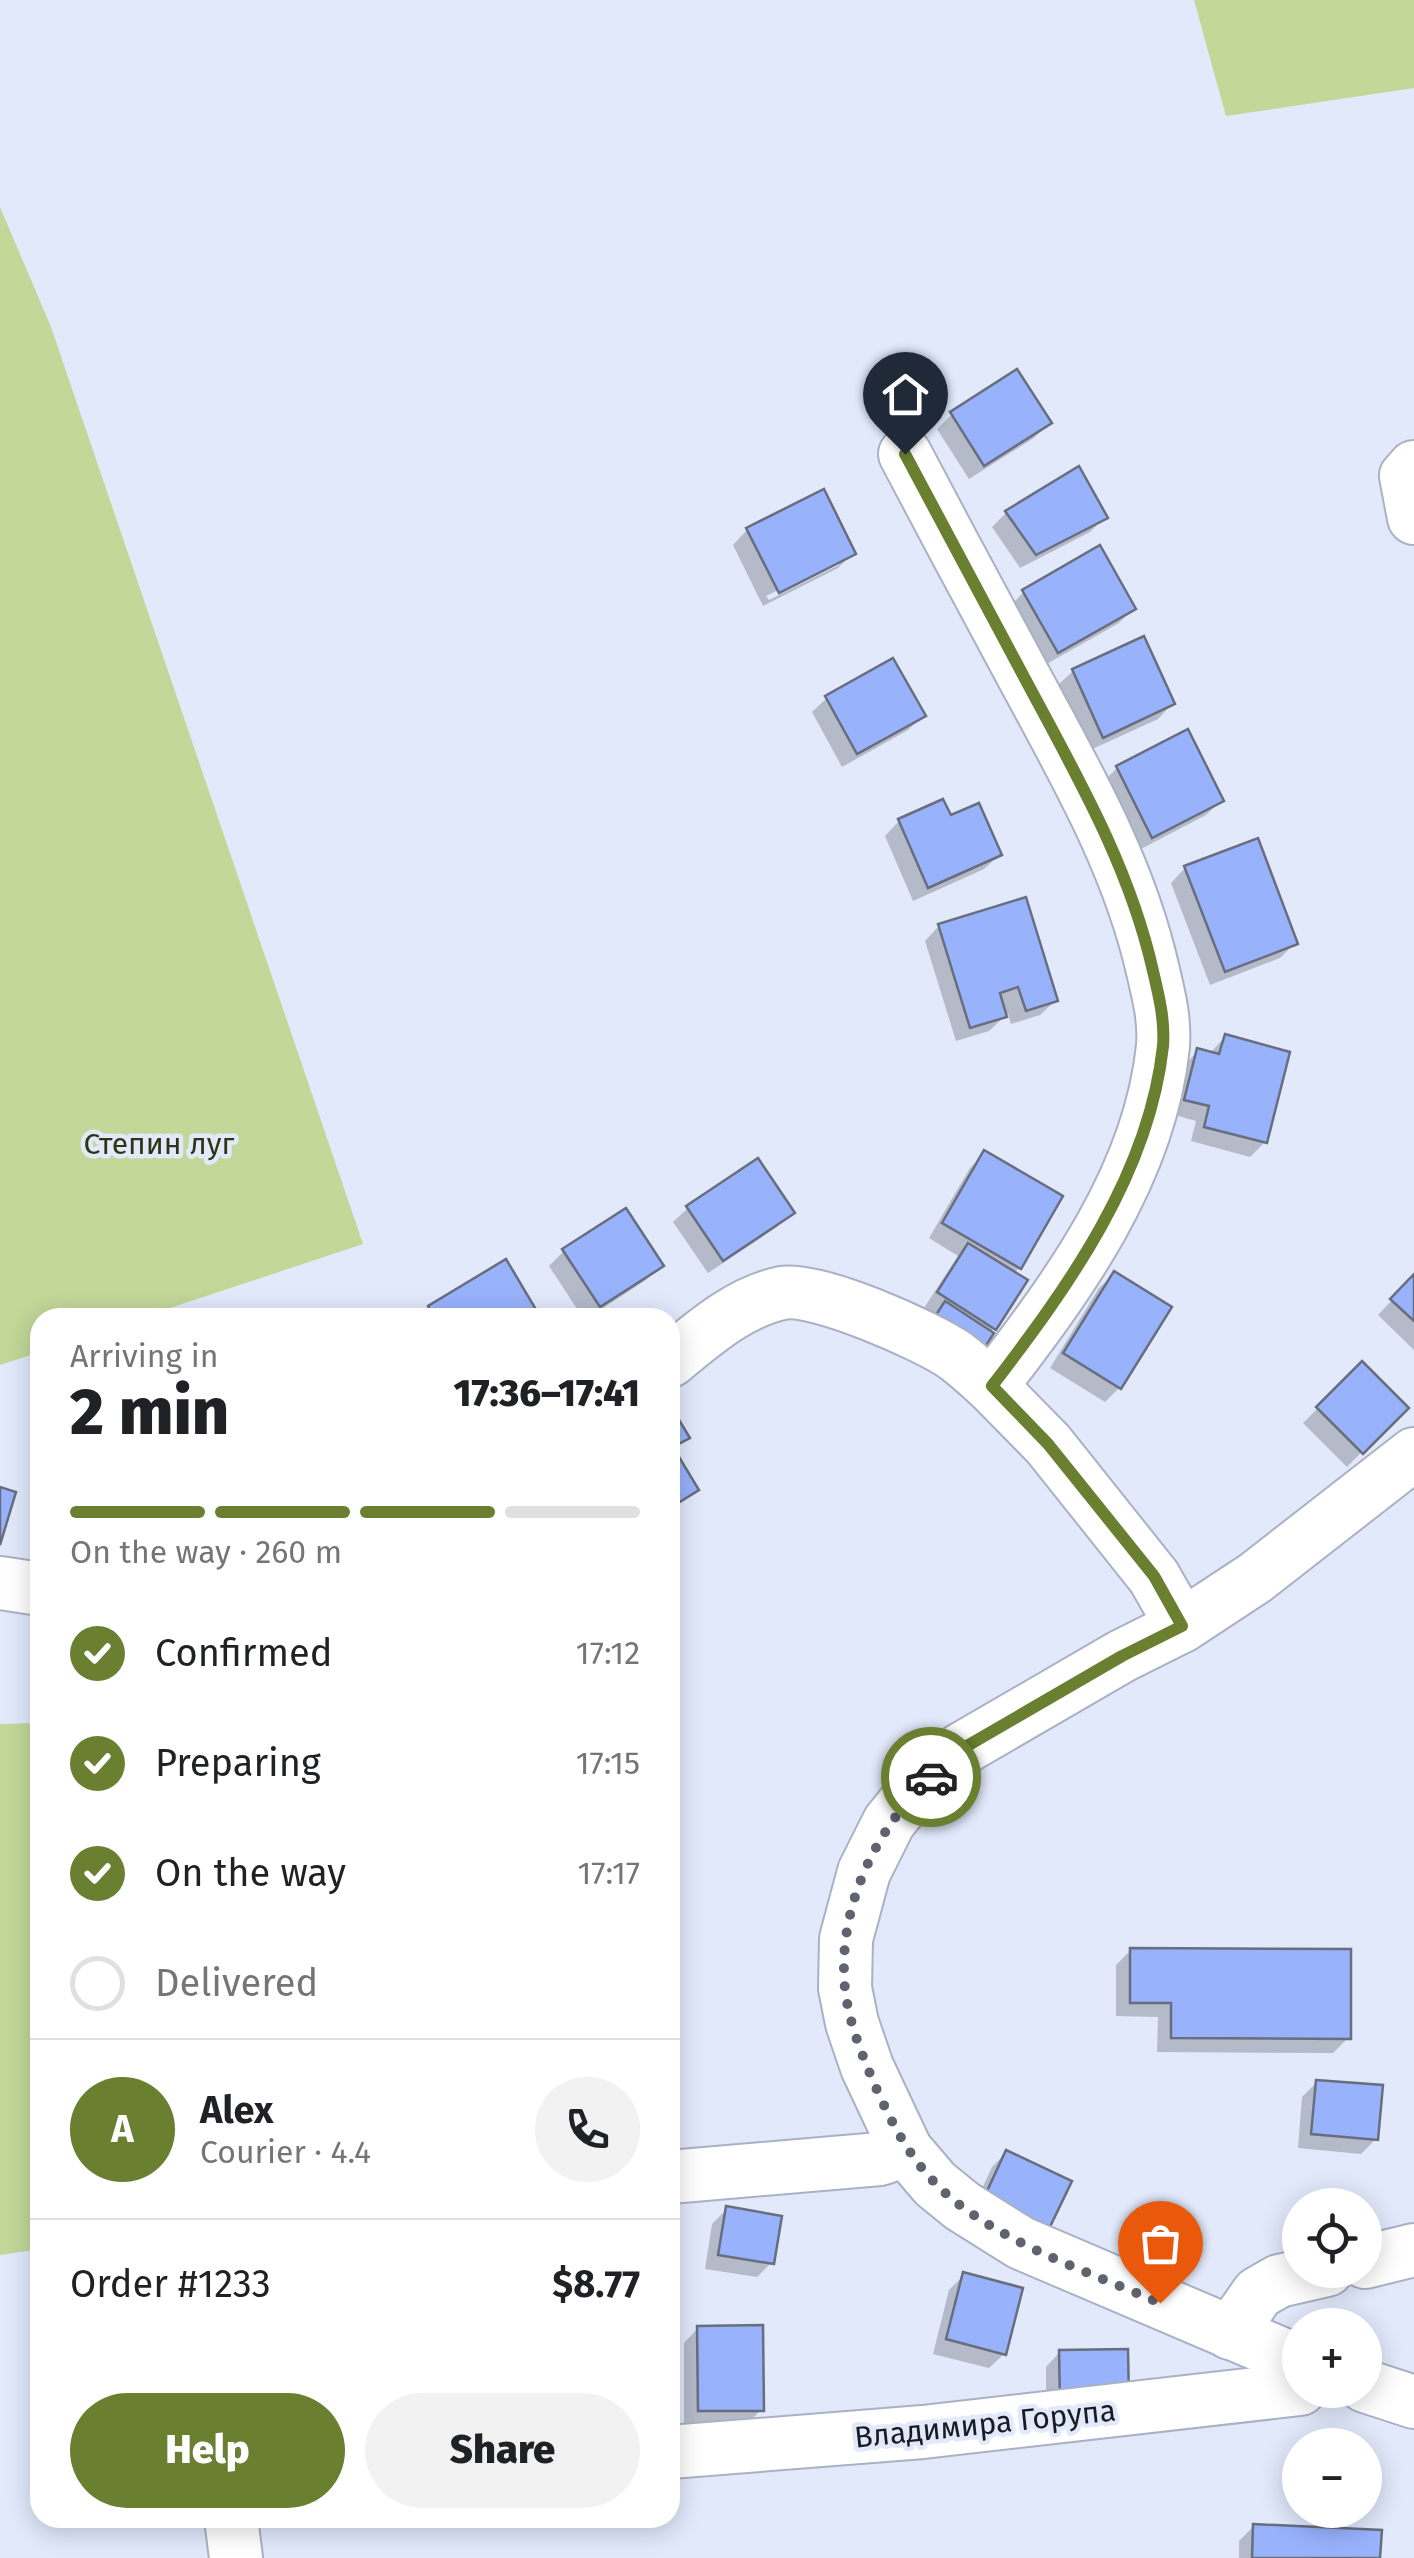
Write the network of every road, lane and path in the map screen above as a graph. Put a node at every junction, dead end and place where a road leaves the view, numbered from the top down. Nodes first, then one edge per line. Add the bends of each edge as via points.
1 (905, 454) dead end
2 (1414, 467) edge
3 (1414, 518) edge
4 (680, 1352) edge
5 (992, 1386) junction
6 (1414, 1454) edge
7 (0, 1583) edge
8 (30, 1588) edge
9 (1182, 1626) junction
10 (906, 2150) junction
11 (680, 2176) edge
12 (1414, 2250) edge
13 (1382, 2258) edge
14 (1282, 2280) edge
15 (1230, 2333) junction
16 (1282, 2355) edge
17 (1282, 2391) edge
18 (1382, 2392) edge
19 (1414, 2402) edge
20 (680, 2451) edge
21 (232, 2528) edge
22 (236, 2558) edge

1 - 5 street via 1096,810 1128,886 1162,1012 1156,1082 1130,1167 1078,1270
2 - 3 street via 1406,476
4 - 5 street via 753,1303 786,1292 810,1294 953,1354
5 - 9 street via 1154,1576
6 - 9 street
7 - 8 street
9 - 10 street via 960,1750 910,1796 876,1845 849,1924 845,1988 867,2066
10 - 11 street via 880,2159
10 - 15 street via 935,2184 994,2228
12 - 13 street
14 - 15 street via 1258,2293
15 - 16 street
17 - 20 street, Владимира Горупа
18 - 19 street
21 - 22 street

